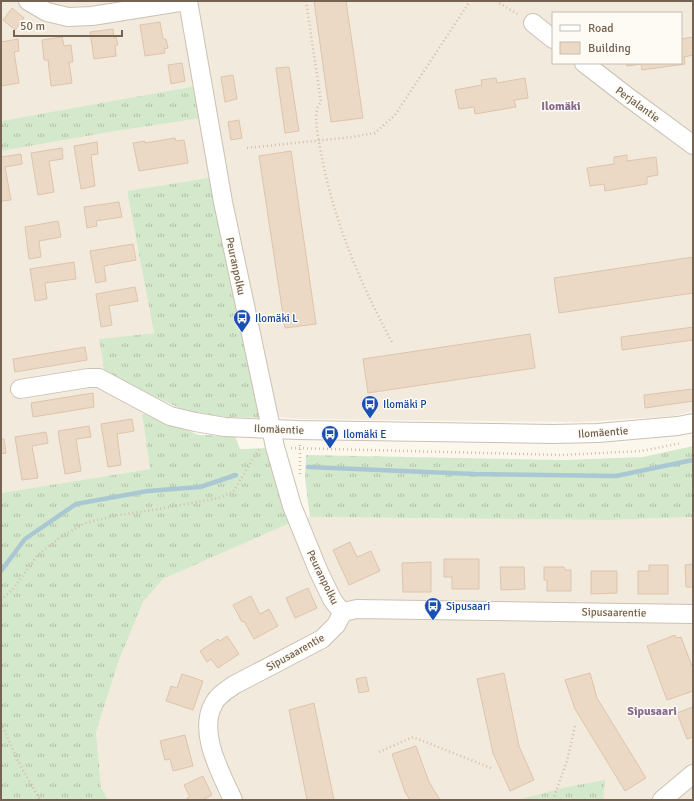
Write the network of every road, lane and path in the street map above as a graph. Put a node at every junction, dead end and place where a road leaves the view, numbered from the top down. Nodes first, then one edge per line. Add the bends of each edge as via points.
1 (28, 1) edge
2 (187, 1) edge
3 (306, 1) edge
4 (470, 1) edge
5 (496, 1) edge
6 (533, 23) joint
7 (552, 38) edge
8 (585, 64) edge
9 (318, 141) junction
10 (693, 145) edge
11 (247, 148) dead end
12 (392, 342) dead end
13 (20, 389) dead end
14 (693, 423) edge
15 (271, 429) junction
16 (686, 442) dead end
17 (275, 447) junction
18 (1, 600) edge
19 (343, 612) junction
20 (693, 614) edge
21 (1, 723) edge
22 (574, 726) dead end
23 (379, 752) dead end
24 (491, 768) dead end
25 (693, 774) edge
26 (40, 800) edge
27 (233, 800) edge
28 (554, 800) edge
29 (662, 800) edge

1 - 2 street via 47,12 68,17 92,16
2 - 15 street, Peuranpolku via 223,202
3 - 9 path via 321,102 317,110
4 - 9 path via 395,115 375,132
5 - 6 path
6 - 7 street
8 - 10 street, Perjalantie
9 - 11 path
9 - 12 path via 326,180 346,246 373,308
13 - 15 street, Ilomäentie via 99,378 170,416 225,427
14 - 15 street, Ilomäentie via 598,434
15 - 17 street, Peuranpolku
15 - 18 path via 233,492 219,498 85,523 59,538 36,556 13,589
16 - 17 path via 642,451 562,455
17 - 19 street, Peuranpolku via 292,506 318,570 332,599
19 - 20 street, Sipusaarentie via 357,609
19 - 27 street, Sipusaarentie via 336,625 322,639 234,685 214,703 207,730 210,744
21 - 26 path via 19,763
22 - 28 path via 567,761
23 - 24 path via 412,737
25 - 29 street

